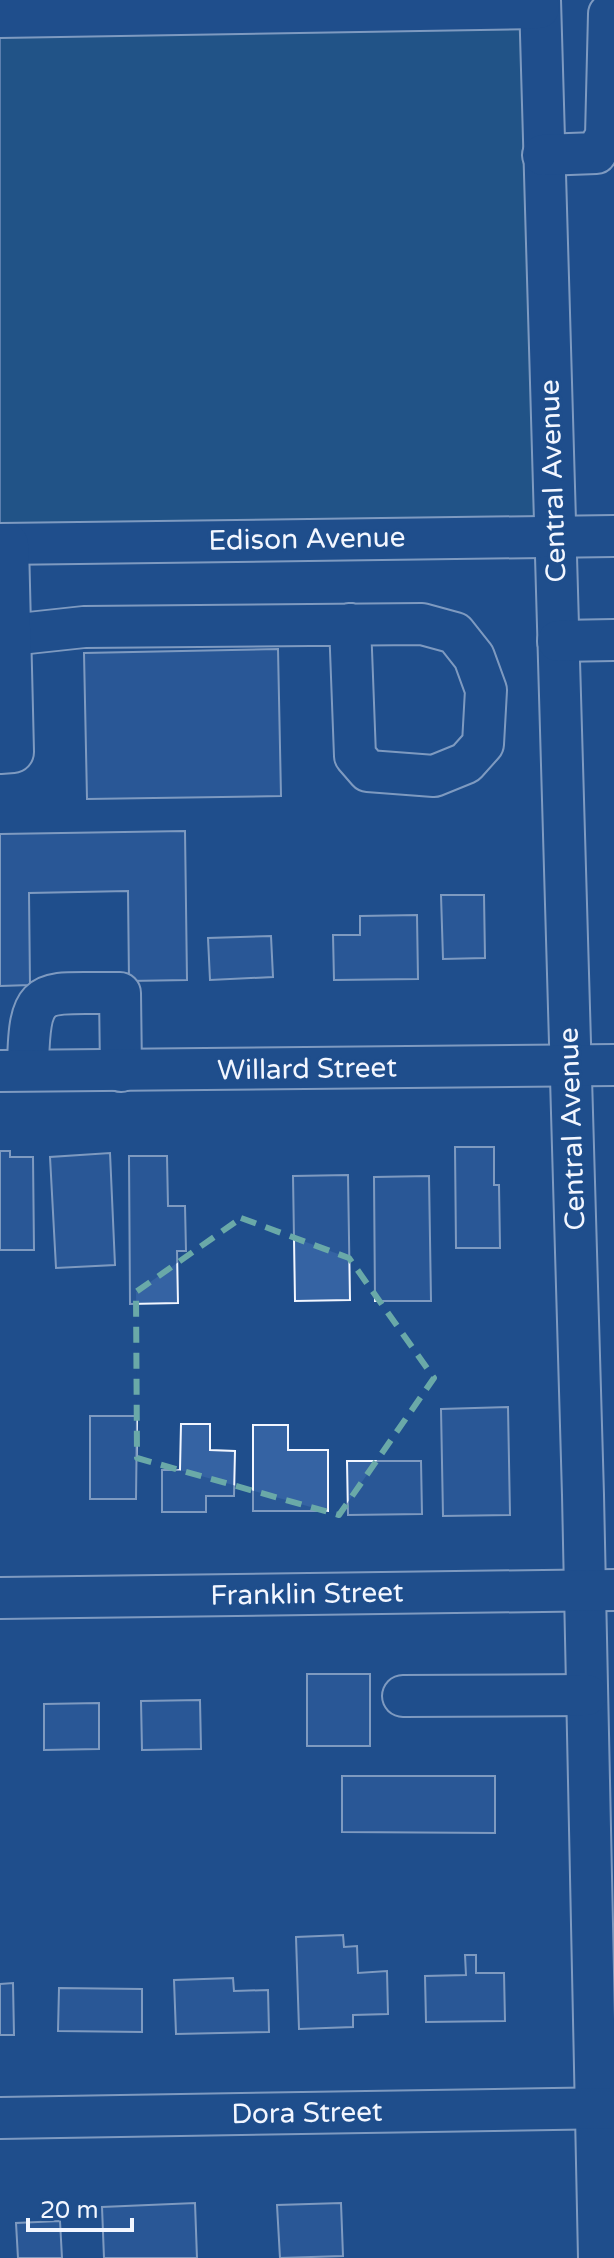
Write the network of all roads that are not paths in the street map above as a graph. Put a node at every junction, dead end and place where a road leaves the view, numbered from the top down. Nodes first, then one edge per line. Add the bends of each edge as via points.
1 (539, 4) edge
2 (614, 10) edge
3 (0, 17) edge
4 (543, 155) junction
5 (614, 536) edge
6 (555, 537) junction
7 (4, 544) edge
8 (350, 624) junction
9 (10, 635) junction
10 (614, 640) edge
11 (558, 641) junction
12 (0, 753) edge
13 (570, 1065) junction
14 (614, 1065) edge
15 (14, 1070) edge
16 (121, 1071) junction
17 (599, 1590) edge
18 (0, 1598) edge
19 (587, 1695) junction
20 (403, 1696) dead end
21 (604, 2108) edge
22 (0, 2118) edge
23 (599, 2258) edge

1 - 3 street
1 - 4 street, Central Avenue
2 - 4 street via 609,14 606,136 596,153
4 - 6 street, Central Avenue
5 - 6 street, Edison Avenue
6 - 7 street, Edison Avenue
6 - 11 street, Central Avenue
7 - 9 street
8 - 8 street via 422,624 455,633 474,657 486,690 483,744 466,763 434,776 368,771 355,756
8 - 9 street via 84,627
9 - 12 street via 13,752
10 - 11 street
11 - 13 street, Central Avenue
13 - 14 street, Willard Street
13 - 16 street, Willard Street
13 - 17 street, Central Avenue
15 - 16 street, Willard Street
15 - 16 street via 37,1003 49,994 120,993
17 - 18 street, Franklin Street
17 - 19 street, Central Avenue
19 - 20 street
19 - 21 street, Central Avenue
21 - 22 street, Dora Street
21 - 23 street, Central Avenue

